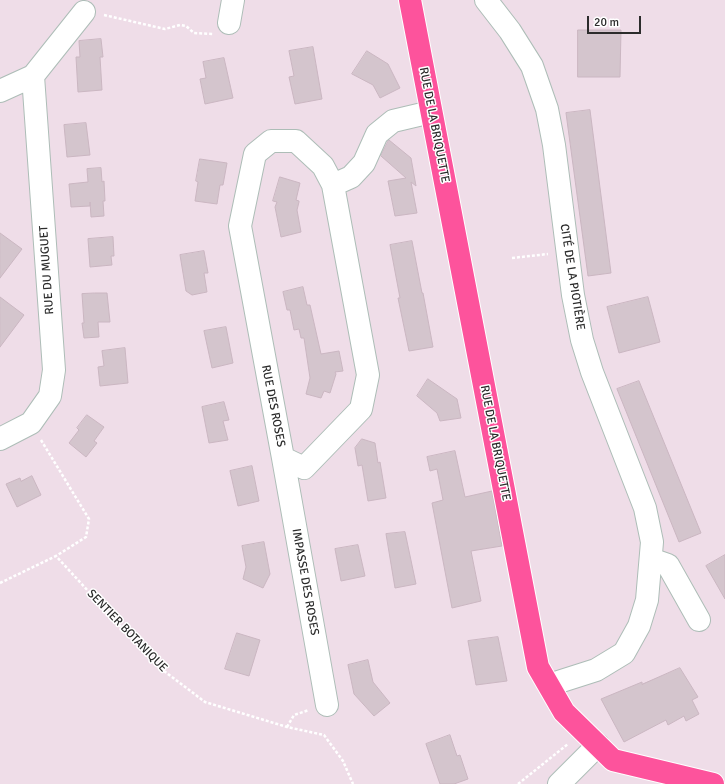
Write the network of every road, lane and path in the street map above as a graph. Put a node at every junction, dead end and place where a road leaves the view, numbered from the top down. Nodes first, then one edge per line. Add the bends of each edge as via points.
1 (233, 0) edge
2 (410, 0) edge
3 (486, 0) edge
4 (84, 12) joint
5 (223, 29) joint
6 (33, 76) junction
7 (0, 91) edge
8 (431, 112) junction
9 (333, 185) junction
10 (567, 252) junction
11 (512, 258) dead end
12 (31, 423) junction
13 (0, 439) edge
14 (283, 458) junction
15 (56, 556) junction
16 (651, 559) junction
17 (0, 583) edge
18 (699, 620) dead end
19 (549, 685) junction
20 (327, 705) joint
21 (287, 727) junction
22 (591, 738) junction
23 (353, 784) edge
24 (518, 784) edge
25 (559, 784) edge
26 (713, 784) edge

1 - 5 street
2 - 8 main road, RUE DE LA BRIQUETTE
3 - 10 street, CITÉ DE LA PIOTIÈRE via 532,66 547,109
4 - 5 path via 165,29 186,26 194,33
4 - 6 street
6 - 7 street
6 - 12 street, RUE DU MUGUET via 54,370 50,396
8 - 9 street via 392,121 377,134 364,163 351,177
8 - 19 main road, RUE DE LA BRIQUETTE via 538,667
9 - 14 street, RUE DES ROSES via 368,375 361,409 304,468
9 - 14 street, RUE DES ROSES via 323,166 296,141 271,142 255,154 240,226
10 - 11 path
10 - 16 street, CITÉ DE LA PIOTIÈRE via 582,340 645,508 652,542
12 - 13 street, RUE DU MUGUET
12 - 15 path via 89,519 86,537
14 - 20 street, IMPASSE DES ROSES
15 - 17 path
15 - 21 path, SENTIER BOTANIQUE via 156,665 205,702
16 - 18 street via 668,565
16 - 19 street, CITÉ DE LA PIOTIÈRE via 647,600 639,626 624,653 596,670
19 - 22 main road, RUE DE LA BRIQUETTE via 564,712
20 - 21 path via 294,715
21 - 23 path, SENTIER BOTANIQUE via 324,736 343,761
22 - 24 path
22 - 25 street
22 - 26 main road, RUE DE LA BRIQUETTE via 613,760

